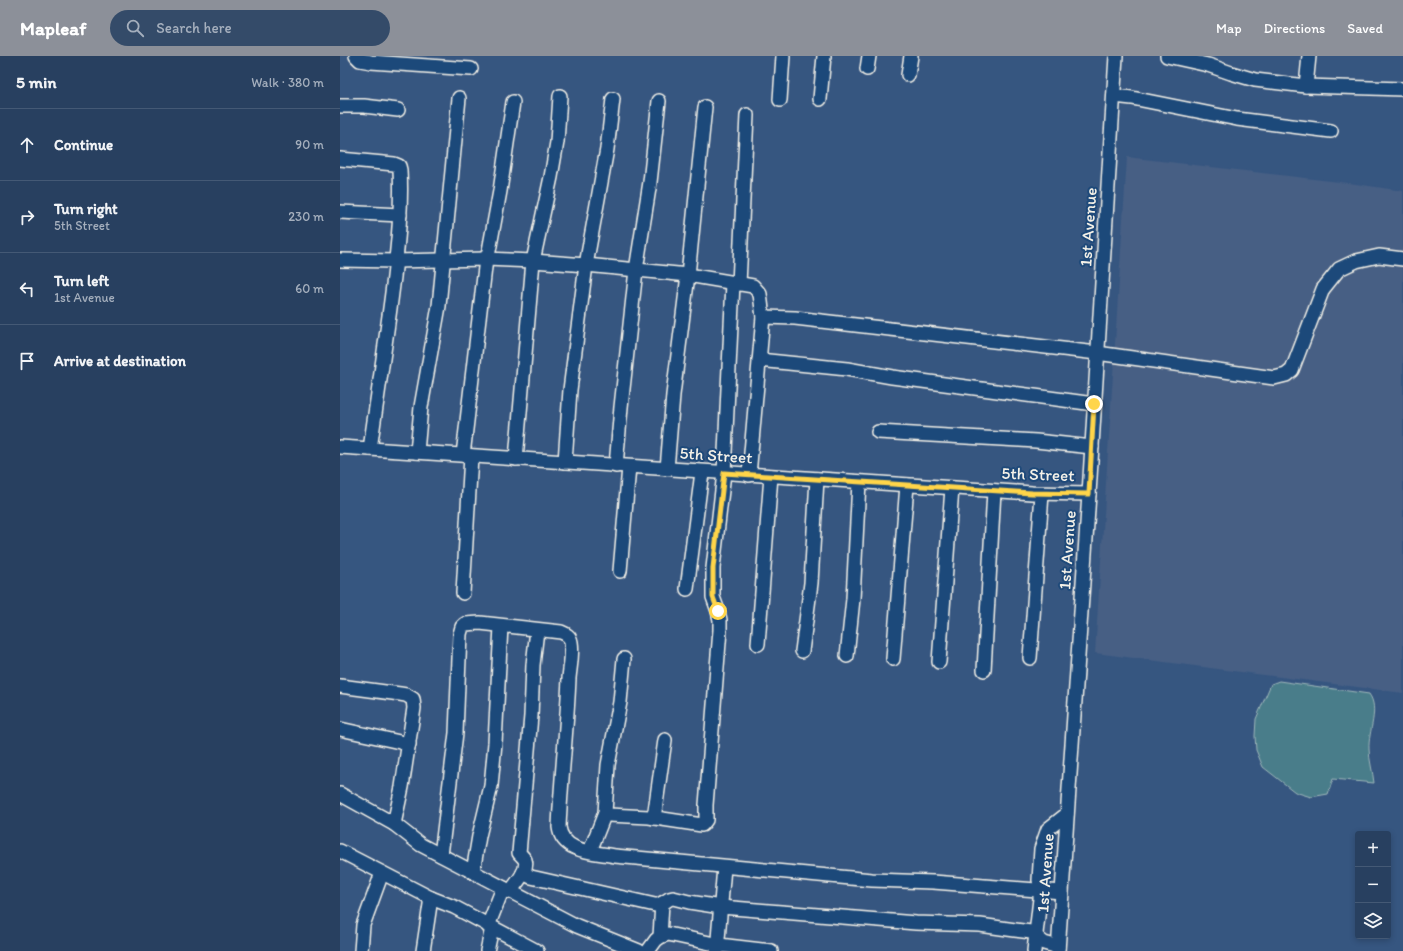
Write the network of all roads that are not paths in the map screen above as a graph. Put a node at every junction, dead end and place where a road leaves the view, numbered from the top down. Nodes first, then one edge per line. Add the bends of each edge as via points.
1 (356, 56) edge
2 (783, 56) edge
3 (824, 56) edge
4 (868, 56) edge
5 (911, 56) edge
6 (1116, 56) edge
7 (1167, 56) edge
8 (1309, 56) edge
9 (438, 62) edge
10 (867, 69) dead end
11 (471, 70) dead end
12 (908, 75) dead end
13 (1306, 86) junction
14 (1403, 89) edge
15 (560, 96) dead end
16 (1114, 96) junction
17 (459, 98) dead end
18 (612, 99) dead end
19 (820, 99) dead end
20 (780, 100) dead end
21 (660, 101) dead end
22 (513, 102) dead end
23 (340, 106) edge
24 (705, 107) dead end
25 (398, 110) dead end
26 (747, 115) dead end
27 (1331, 131) dead end
28 (340, 159) edge
29 (340, 212) edge
30 (400, 215) junction
31 (486, 258) junction
32 (1403, 259) edge
33 (340, 260) edge
34 (444, 260) junction
35 (533, 261) junction
36 (395, 262) junction
37 (586, 264) junction
38 (636, 270) junction
39 (688, 275) junction
40 (736, 284) junction
41 (763, 317) junction
42 (1097, 353) junction
43 (759, 360) junction
44 (1094, 404) junction
45 (878, 432) dead end
46 (1092, 447) junction
47 (340, 448) edge
48 (370, 449) junction
49 (417, 452) junction
50 (467, 456) junction
51 (516, 459) junction
52 (565, 462) junction
53 (623, 466) junction
54 (667, 469) junction
55 (702, 472) junction
56 (724, 473) junction
57 (749, 475) junction
58 (771, 476) junction
59 (817, 479) junction
60 (859, 482) junction
61 (907, 485) junction
62 (952, 488) junction
63 (994, 491) junction
64 (1042, 494) junction
65 (1089, 494) junction
66 (620, 571) dead end
67 (687, 589) dead end
68 (462, 594) dead end
69 (501, 626) junction
70 (537, 630) junction
71 (758, 644) dead end
72 (802, 650) dead end
73 (847, 656) dead end
74 (1030, 658) dead end
75 (624, 659) dead end
76 (893, 659) dead end
77 (939, 662) dead end
78 (984, 670) dead end
79 (340, 686) edge
80 (340, 729) edge
81 (665, 740) dead end
82 (409, 744) junction
83 (340, 794) edge
84 (605, 813) junction
85 (1067, 814) junction
86 (654, 818) junction
87 (394, 824) junction
88 (340, 851) edge
89 (590, 851) junction
90 (441, 855) junction
91 (724, 867) junction
92 (473, 872) junction
93 (382, 873) junction
94 (523, 873) junction
95 (506, 890) junction
96 (1041, 890) junction
97 (1062, 892) junction
98 (431, 898) junction
99 (662, 903) junction
100 (721, 907) junction
101 (490, 927) junction
102 (1036, 936) junction
103 (660, 937) junction
104 (718, 948) edge
105 (1058, 949) edge
106 (361, 951) edge
107 (423, 951) edge
108 (487, 951) edge
109 (537, 951) edge
110 (639, 951) edge
111 (648, 951) edge
112 (771, 951) edge
113 (1034, 951) edge

1 - 9 street via 360,60 371,62
2 - 20 street
3 - 19 street
4 - 10 street
5 - 12 street
6 - 16 street, 1st Avenue
7 - 13 street via 1208,65 1255,80
8 - 13 street
9 - 11 street
13 - 14 street
15 - 35 street via 557,142
16 - 27 street via 1237,119
16 - 42 street, 1st Avenue
17 - 34 street
18 - 37 street via 607,149
21 - 38 street
22 - 31 street via 500,191
23 - 25 street
24 - 39 street
26 - 40 street
28 - 30 street via 397,165 400,168
29 - 30 street
30 - 36 street
31 - 34 street
31 - 35 street
31 - 50 street via 467,412
32 - 42 street via 1379,256 1356,261 1340,270 1323,289 1292,370 1280,377
33 - 36 street
34 - 36 street
34 - 49 street via 439,306 421,407
35 - 37 street
35 - 51 street
36 - 48 street
37 - 38 street
37 - 52 street via 570,390
38 - 39 street
38 - 53 street via 621,407
39 - 40 street
39 - 54 street
40 - 41 street via 753,286 760,294
40 - 56 street
41 - 42 street via 803,319
41 - 43 street
42 - 44 street, 1st Avenue
43 - 44 street via 847,369
43 - 57 street
44 - 46 street, 1st Avenue
45 - 46 street via 1036,441
46 - 65 street, 1st Avenue
47 - 48 street, 5th Street
48 - 49 street, 5th Street
49 - 50 street, 5th Street
50 - 51 street, 5th Street
50 - 68 street
51 - 52 street, 5th Street
52 - 53 street, 5th Street
53 - 54 street, 5th Street
53 - 66 street
54 - 55 street, 5th Street
55 - 56 street, 5th Street
55 - 67 street
56 - 57 street, 5th Street
56 - 86 street via 713,568 713,597 720,625 706,820 700,825
57 - 58 street, 5th Street
58 - 59 street, 5th Street
58 - 71 street
59 - 60 street, 5th Street
59 - 72 street via 811,583
60 - 61 street, 5th Street
60 - 73 street via 853,599
61 - 62 street, 5th Street
61 - 76 street
62 - 63 street, 5th Street
62 - 77 street
63 - 64 street, 5th Street
63 - 78 street
64 - 65 street, 5th Street
64 - 74 street
65 - 85 street, 1st Avenue
69 - 70 street
69 - 90 street via 466,624 461,630 456,733
69 - 92 street via 491,786
70 - 89 street via 561,632 570,638 571,642 559,827 563,840 577,849
70 - 94 street via 519,853 525,861
75 - 84 street via 620,702 608,765
79 - 82 street via 406,695 413,699
80 - 82 street
81 - 86 street
82 - 87 street
83 - 87 street
84 - 86 street
84 - 89 street
85 - 96 street via 1048,830 1044,838 1039,880
85 - 97 street, 1st Avenue
87 - 90 street via 421,845
88 - 93 street
89 - 91 street via 615,856
90 - 92 street
91 - 96 street via 872,880
91 - 100 street
92 - 95 street
93 - 98 street
93 - 106 street via 363,925
94 - 95 street
94 - 99 street via 531,877 655,905
95 - 101 street
95 - 110 street via 577,926
96 - 97 street
96 - 102 street
97 - 105 street, 1st Avenue
98 - 101 street via 454,906
98 - 107 street
99 - 100 street via 673,898
99 - 103 street
100 - 102 street via 916,923 980,925 1031,932
100 - 104 street
101 - 108 street
101 - 109 street
102 - 105 street
102 - 113 street
103 - 104 street via 668,934
103 - 111 street
104 - 112 street

